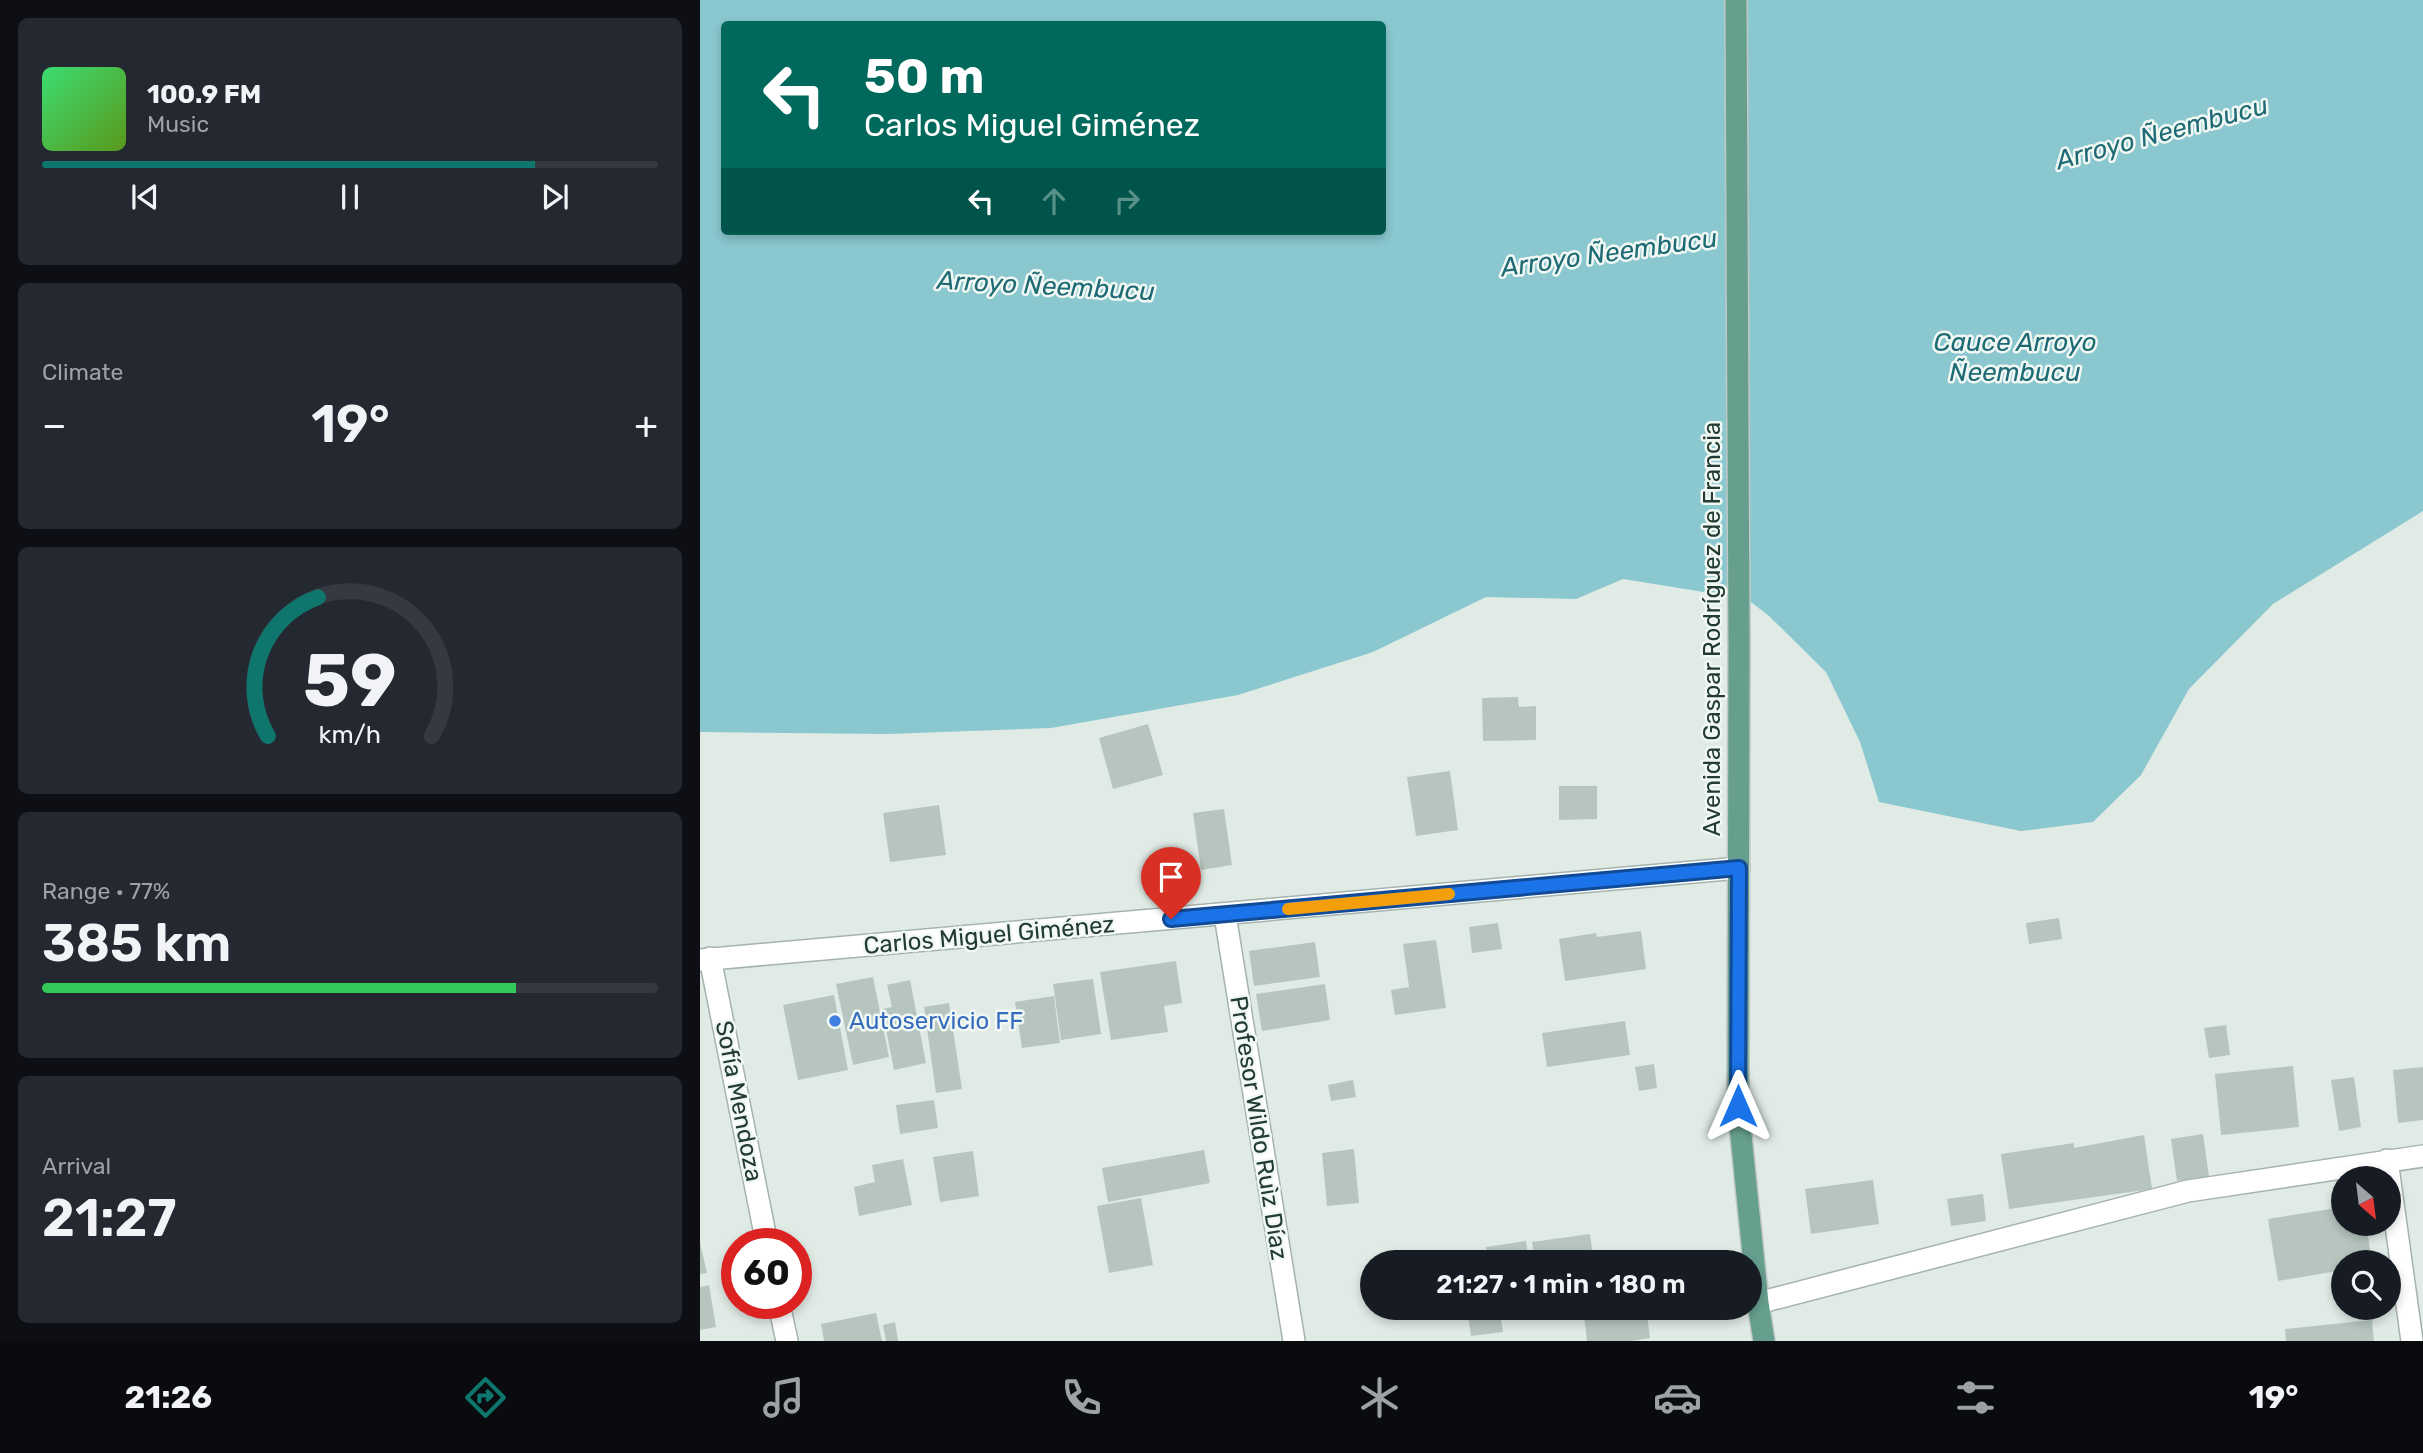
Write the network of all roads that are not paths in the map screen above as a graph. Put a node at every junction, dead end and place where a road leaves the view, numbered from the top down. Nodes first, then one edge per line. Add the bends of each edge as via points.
1 (1736, 0) edge
2 (1739, 868) junction
3 (1225, 915) junction
4 (705, 959) edge
5 (2423, 1156) edge
6 (2387, 1160) junction
7 (764, 1228) edge
8 (1753, 1250) edge
9 (1762, 1302) edge
10 (782, 1319) edge
11 (1761, 1320) edge
12 (787, 1341) edge
13 (1294, 1341) edge
14 (1764, 1341) edge
15 (2412, 1341) edge

1 - 2 main road, Avenida Gaspar Rodríguez de Francia
2 - 3 street, Carlos Miguel Giménez
2 - 8 main road, Avenida Gaspar Rodríguez de Francia via 1738,1106
3 - 4 street, Carlos Miguel Giménez
3 - 13 street, Profesor Wildo Ruìz Díaz
4 - 7 street, Sofía Mendoza
5 - 6 street
6 - 9 street via 2188,1191
6 - 15 street
10 - 12 street
11 - 14 main road, Avenida Gaspar Rodríguez de Francia

